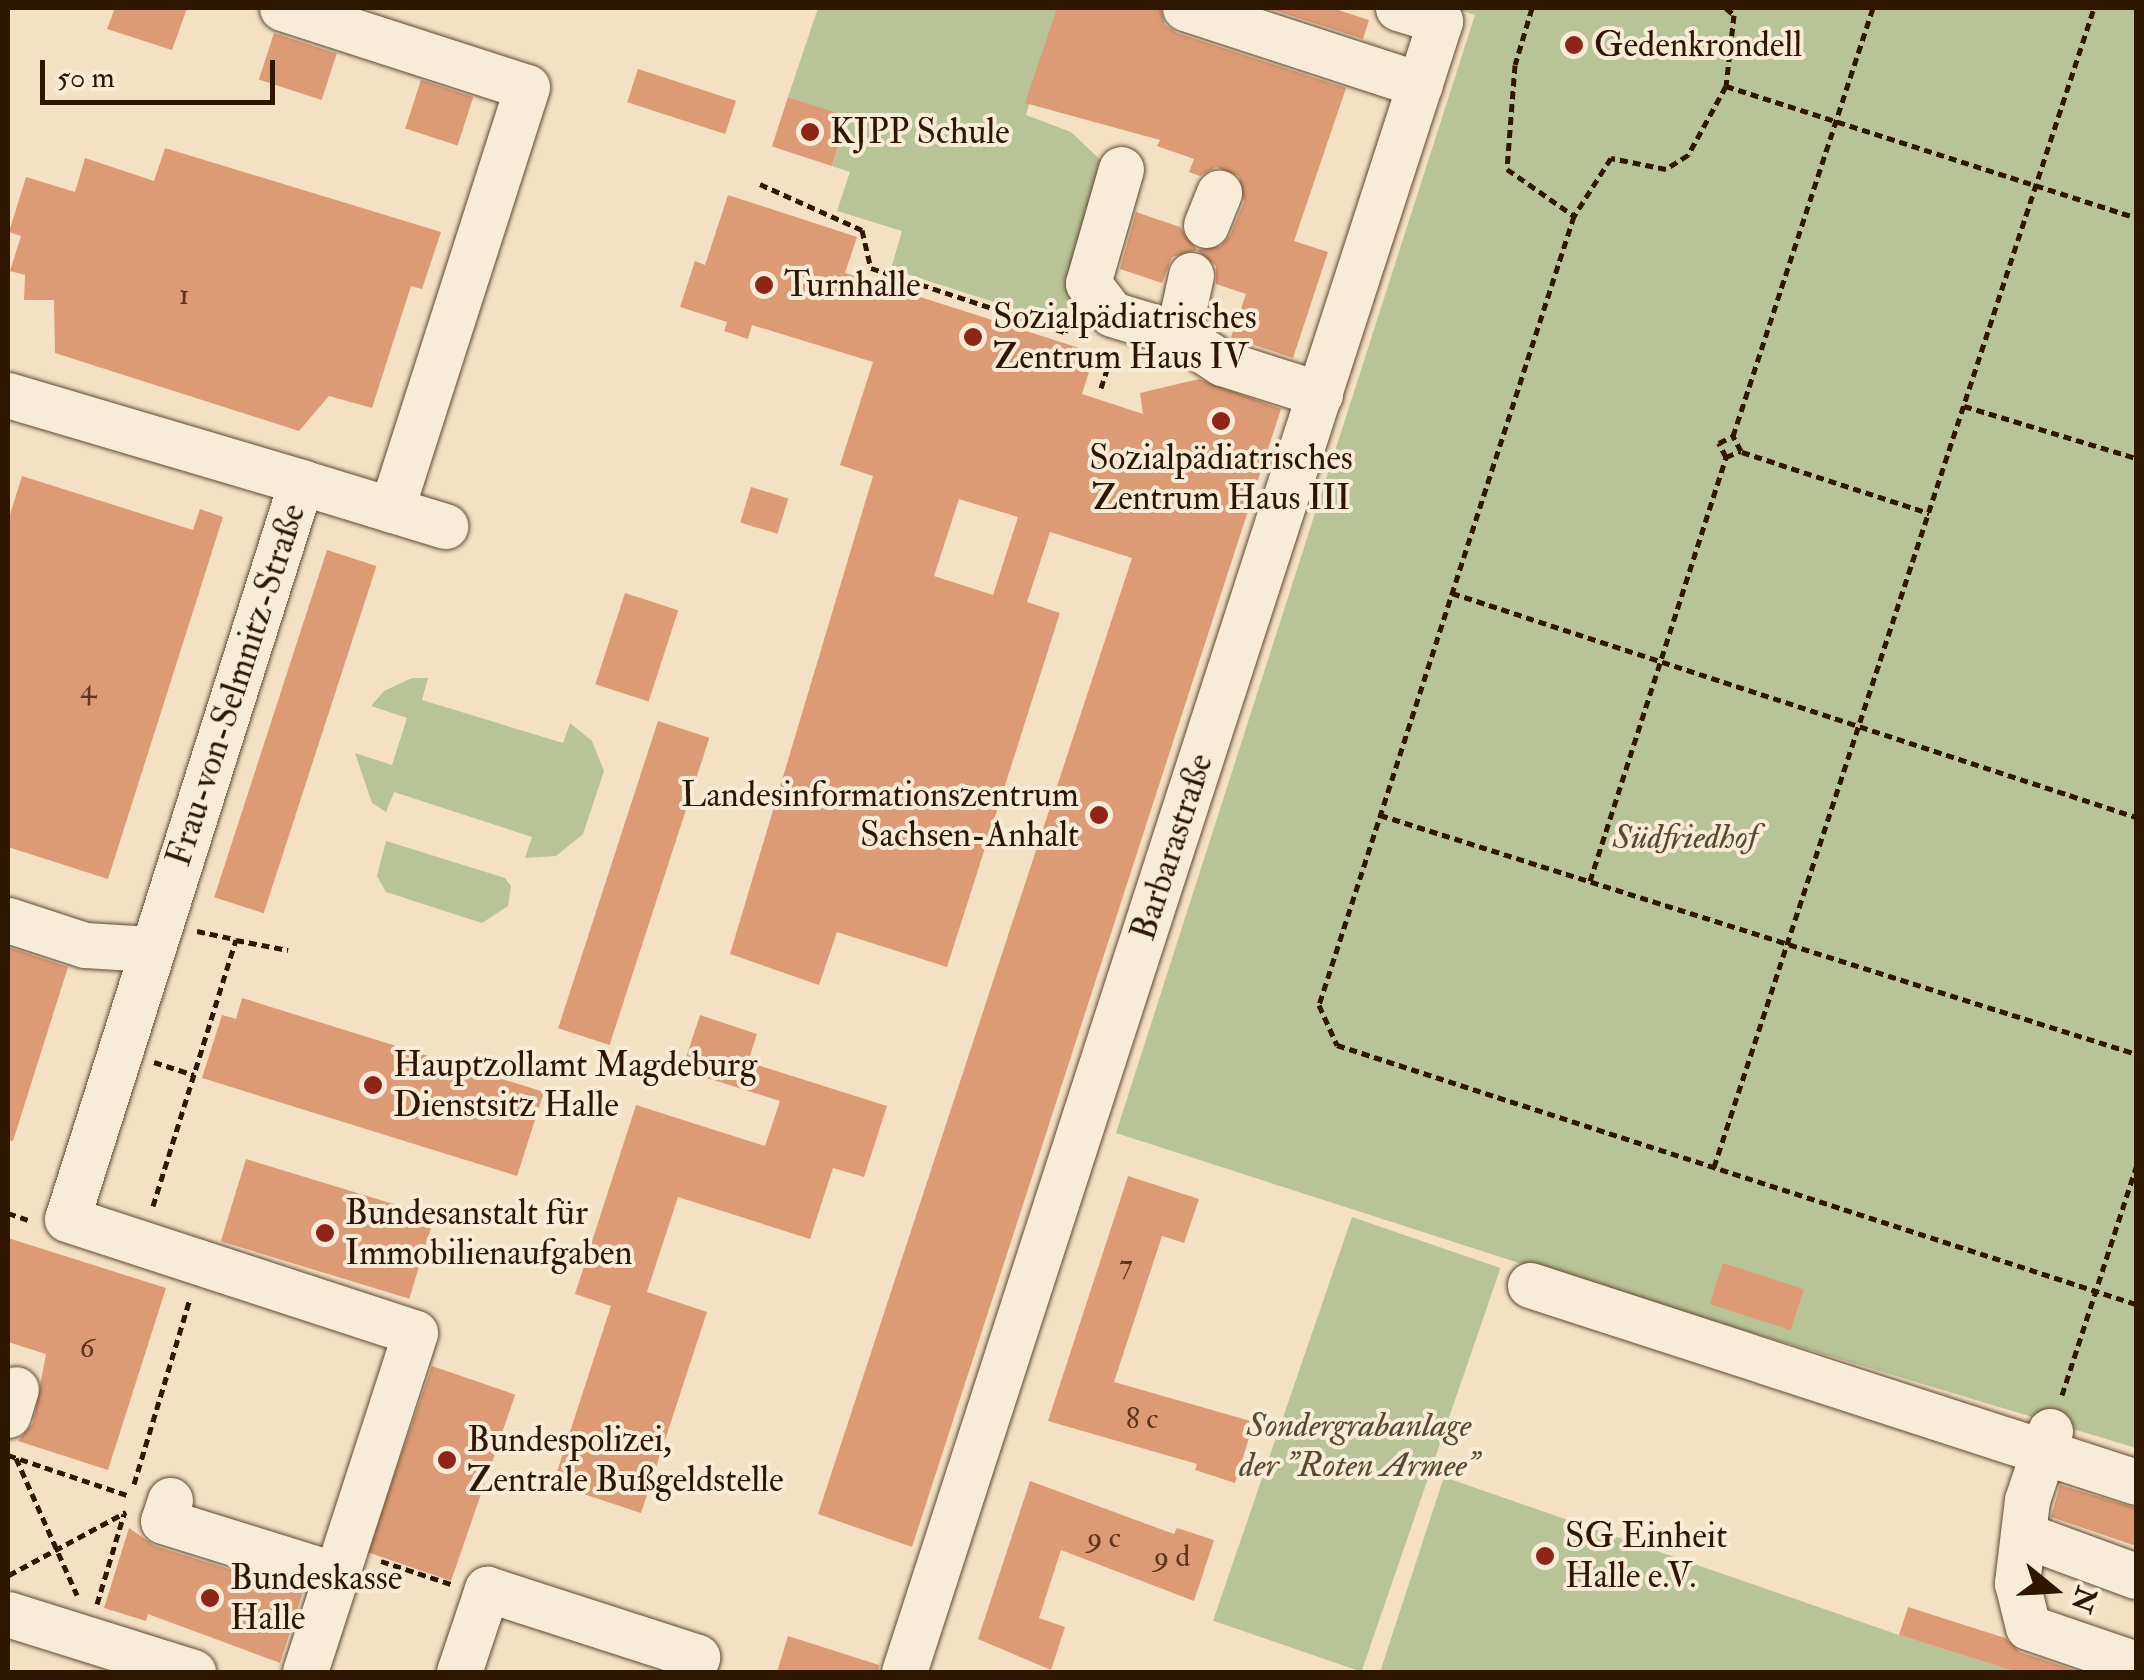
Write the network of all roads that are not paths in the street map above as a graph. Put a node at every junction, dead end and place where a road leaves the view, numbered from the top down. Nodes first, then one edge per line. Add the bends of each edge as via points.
1 (282, 8) edge
2 (1185, 8) edge
3 (1398, 8) edge
4 (1420, 85) junction
5 (1122, 169) dead end
6 (1191, 275) dead end
7 (1178, 334) junction
8 (1320, 394) junction
9 (8, 395) edge
10 (300, 482) junction
11 (391, 510) junction
12 (445, 526) dead end
13 (8, 920) edge
14 (151, 949) junction
15 (1530, 1284) dead end
16 (2047, 1441) junction
17 (2136, 1482) edge
18 (147, 1507) road end
19 (2027, 1536) junction
20 (340, 1563) junction
21 (2136, 1576) edge
22 (8, 1614) edge
23 (701, 1664) edge
24 (2136, 1664) edge
25 (193, 1672) edge
26 (305, 1672) edge
27 (459, 1672) edge
28 (904, 1672) edge

1 - 11 street via 527,87
2 - 4 street
3 - 4 street, Barbarastraße via 1440,21
4 - 8 street, Barbarastraße
5 - 7 street via 1088,284 1112,314
6 - 7 street
7 - 8 street via 1222,363
8 - 28 street, Barbarastraße
9 - 10 street, Frau-von-Selmnitz-Straße
10 - 11 street
10 - 14 street, Frau-von-Selmnitz-Straße
11 - 12 street
13 - 14 street via 84,945
14 - 20 street, Frau-von-Selmnitz-Straße via 67,1218 415,1333
15 - 16 street
16 - 17 street
16 - 19 street via 2026,1500
18 - 20 street
19 - 21 street
19 - 24 street via 2017,1583 2028,1627
20 - 26 street
22 - 25 street
23 - 27 street via 487,1589

